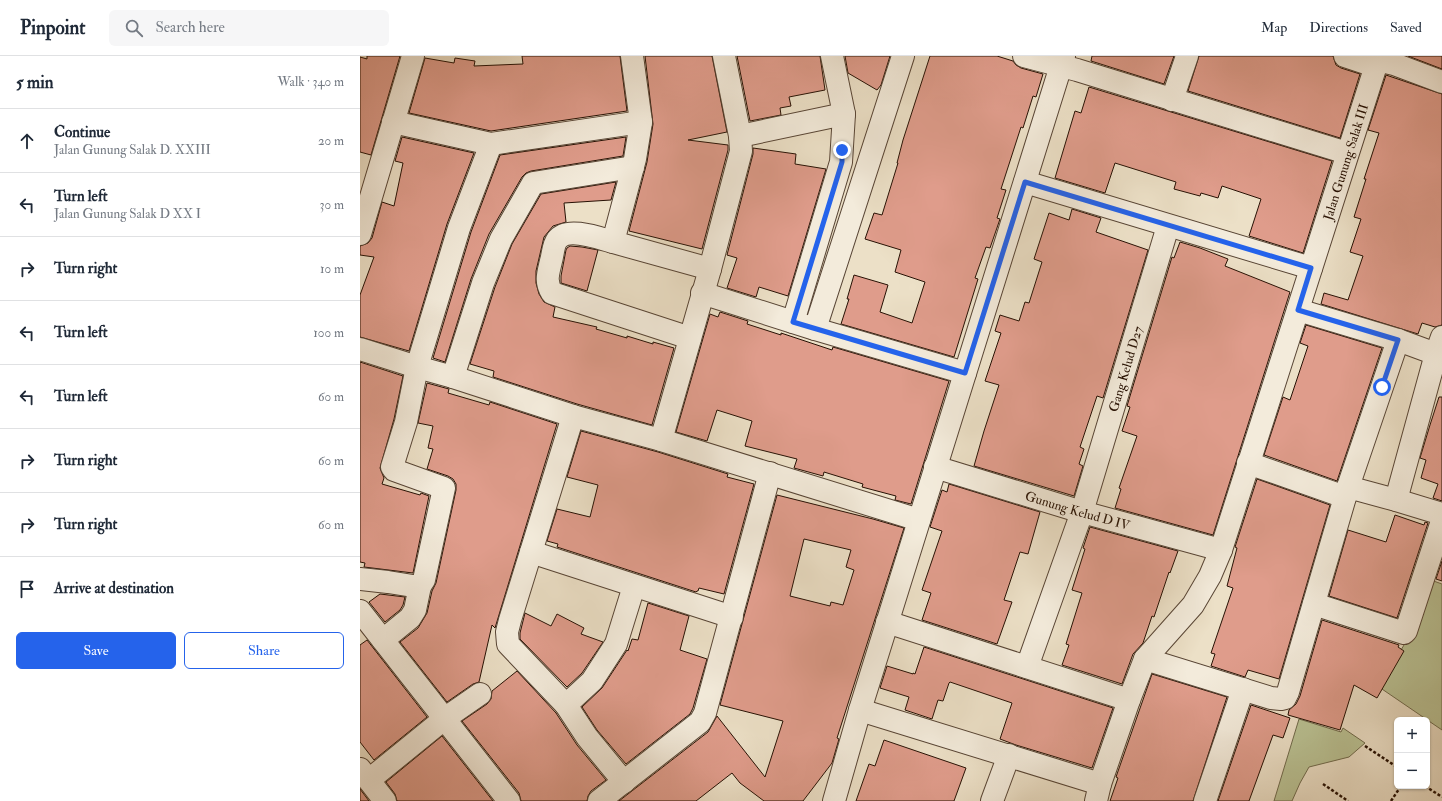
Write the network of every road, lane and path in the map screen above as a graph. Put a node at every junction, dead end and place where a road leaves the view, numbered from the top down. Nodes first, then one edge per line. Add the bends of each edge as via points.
1 (413, 56) edge
2 (632, 56) edge
3 (724, 56) edge
4 (832, 56) edge
5 (903, 56) edge
6 (1024, 56) edge
7 (1187, 56) edge
8 (1345, 56) edge
9 (1377, 61) edge
10 (1062, 62) edge
11 (1442, 82) edge
12 (1172, 100) junction
13 (844, 114) junction
14 (393, 122) junction
15 (641, 122) junction
16 (740, 136) junction
17 (491, 144) junction
18 (1348, 153) junction
19 (633, 167) junction
20 (1025, 182) junction
21 (363, 212) edge
22 (1168, 226) junction
23 (360, 234) edge
24 (613, 242) junction
25 (710, 268) junction
26 (1311, 268) junction
27 (702, 293) junction
28 (1298, 310) junction
29 (793, 322) junction
30 (815, 329) junction
31 (690, 338) junction
32 (1398, 340) junction
33 (1439, 345) edge
34 (360, 349) edge
35 (417, 367) junction
36 (965, 373) junction
37 (453, 377) junction
38 (573, 416) junction
39 (660, 440) junction
40 (1248, 463) junction
41 (935, 467) junction
42 (770, 474) junction
43 (1347, 492) junction
44 (1396, 500) junction
45 (1082, 512) junction
46 (1442, 514) edge
47 (919, 520) junction
48 (1442, 521) edge
49 (1221, 550) junction
50 (531, 552) junction
51 (360, 579) edge
52 (420, 586) junction
53 (634, 586) junction
54 (1314, 604) junction
55 (360, 611) edge
56 (732, 618) junction
57 (887, 622) junction
58 (383, 640) junction
59 (1145, 659) junction
60 (1027, 667) junction
61 (1243, 689) junction
62 (480, 694) dead end
63 (1129, 700) junction
64 (566, 705) junction
65 (860, 710) junction
66 (444, 719) junction
67 (1365, 746) dead end
68 (1008, 755) junction
69 (1394, 765) edge
70 (364, 774) edge
71 (624, 782) junction
72 (1323, 784) dead end
73 (1399, 789) edge
74 (1430, 789) edge
75 (1098, 792) edge
76 (1442, 797) edge
77 (385, 801) edge
78 (509, 801) edge
79 (599, 801) edge
80 (834, 801) edge
81 (992, 801) edge
82 (1205, 801) edge
83 (1348, 801) edge
84 (1391, 801) edge

1 - 14 street
2 - 15 street
3 - 16 street
4 - 13 street
5 - 30 street
6 - 10 street
7 - 12 street
8 - 9 street
9 - 11 street via 1394,64
9 - 18 street, Jalan Gunung Salak III
10 - 12 street via 1077,70
10 - 20 street
12 - 18 street
13 - 16 street
13 - 29 street via 842,162
14 - 17 street
14 - 21 street
15 - 17 street
15 - 19 street
16 - 25 street via 741,151
17 - 35 street via 459,228
18 - 26 street, Jalan Gunung Salak III
19 - 24 street
19 - 37 street via 532,183 501,239 483,283
20 - 22 street
20 - 36 street
21 - 23 street
22 - 26 street
22 - 45 street, Gang Kelud D27
24 - 25 street
24 - 31 street via 574,233 563,235 556,241 547,276 552,293
25 - 27 street
26 - 28 street, Jalan Gunung Salak III
27 - 29 street
27 - 31 street
28 - 32 street
28 - 40 street, Jalan Gunung Salak III
29 - 30 street
30 - 36 street
31 - 39 street
32 - 33 street
32 - 43 street
33 - 44 street
34 - 35 street
35 - 37 street
35 - 52 street via 406,422 392,468 444,488 424,580
36 - 41 street
37 - 38 street
38 - 39 street
38 - 50 street
39 - 42 street
40 - 43 street
40 - 49 street, Jalan Gunung Salak III
41 - 45 street, Gunung Kelud D IV
41 - 47 street
42 - 47 street
42 - 56 street
43 - 44 street
43 - 54 street
44 - 46 street
45 - 49 street, Gunung Kelud D IV
45 - 60 street, Gang Kelud D27
47 - 57 street
48 - 54 street via 1404,633
49 - 59 street, Jalan Gunung Salak III via 1193,606
50 - 53 street
50 - 64 street via 510,620 508,644
51 - 52 street
52 - 58 street via 415,610 410,618
53 - 56 street
53 - 64 street via 616,644 592,682
54 - 61 street via 1285,698 1271,698
55 - 58 street
56 - 71 street via 705,713 700,722
57 - 60 street
57 - 65 street
58 - 66 street
59 - 61 street
59 - 63 street
60 - 63 street
61 - 82 street
62 - 66 street
63 - 75 street
64 - 71 street via 587,737
65 - 68 street
65 - 80 street
66 - 70 street
66 - 78 street
67 - 69 path
68 - 75 street
68 - 81 street
70 - 77 street
71 - 79 street
72 - 83 path
73 - 84 path
74 - 76 path

